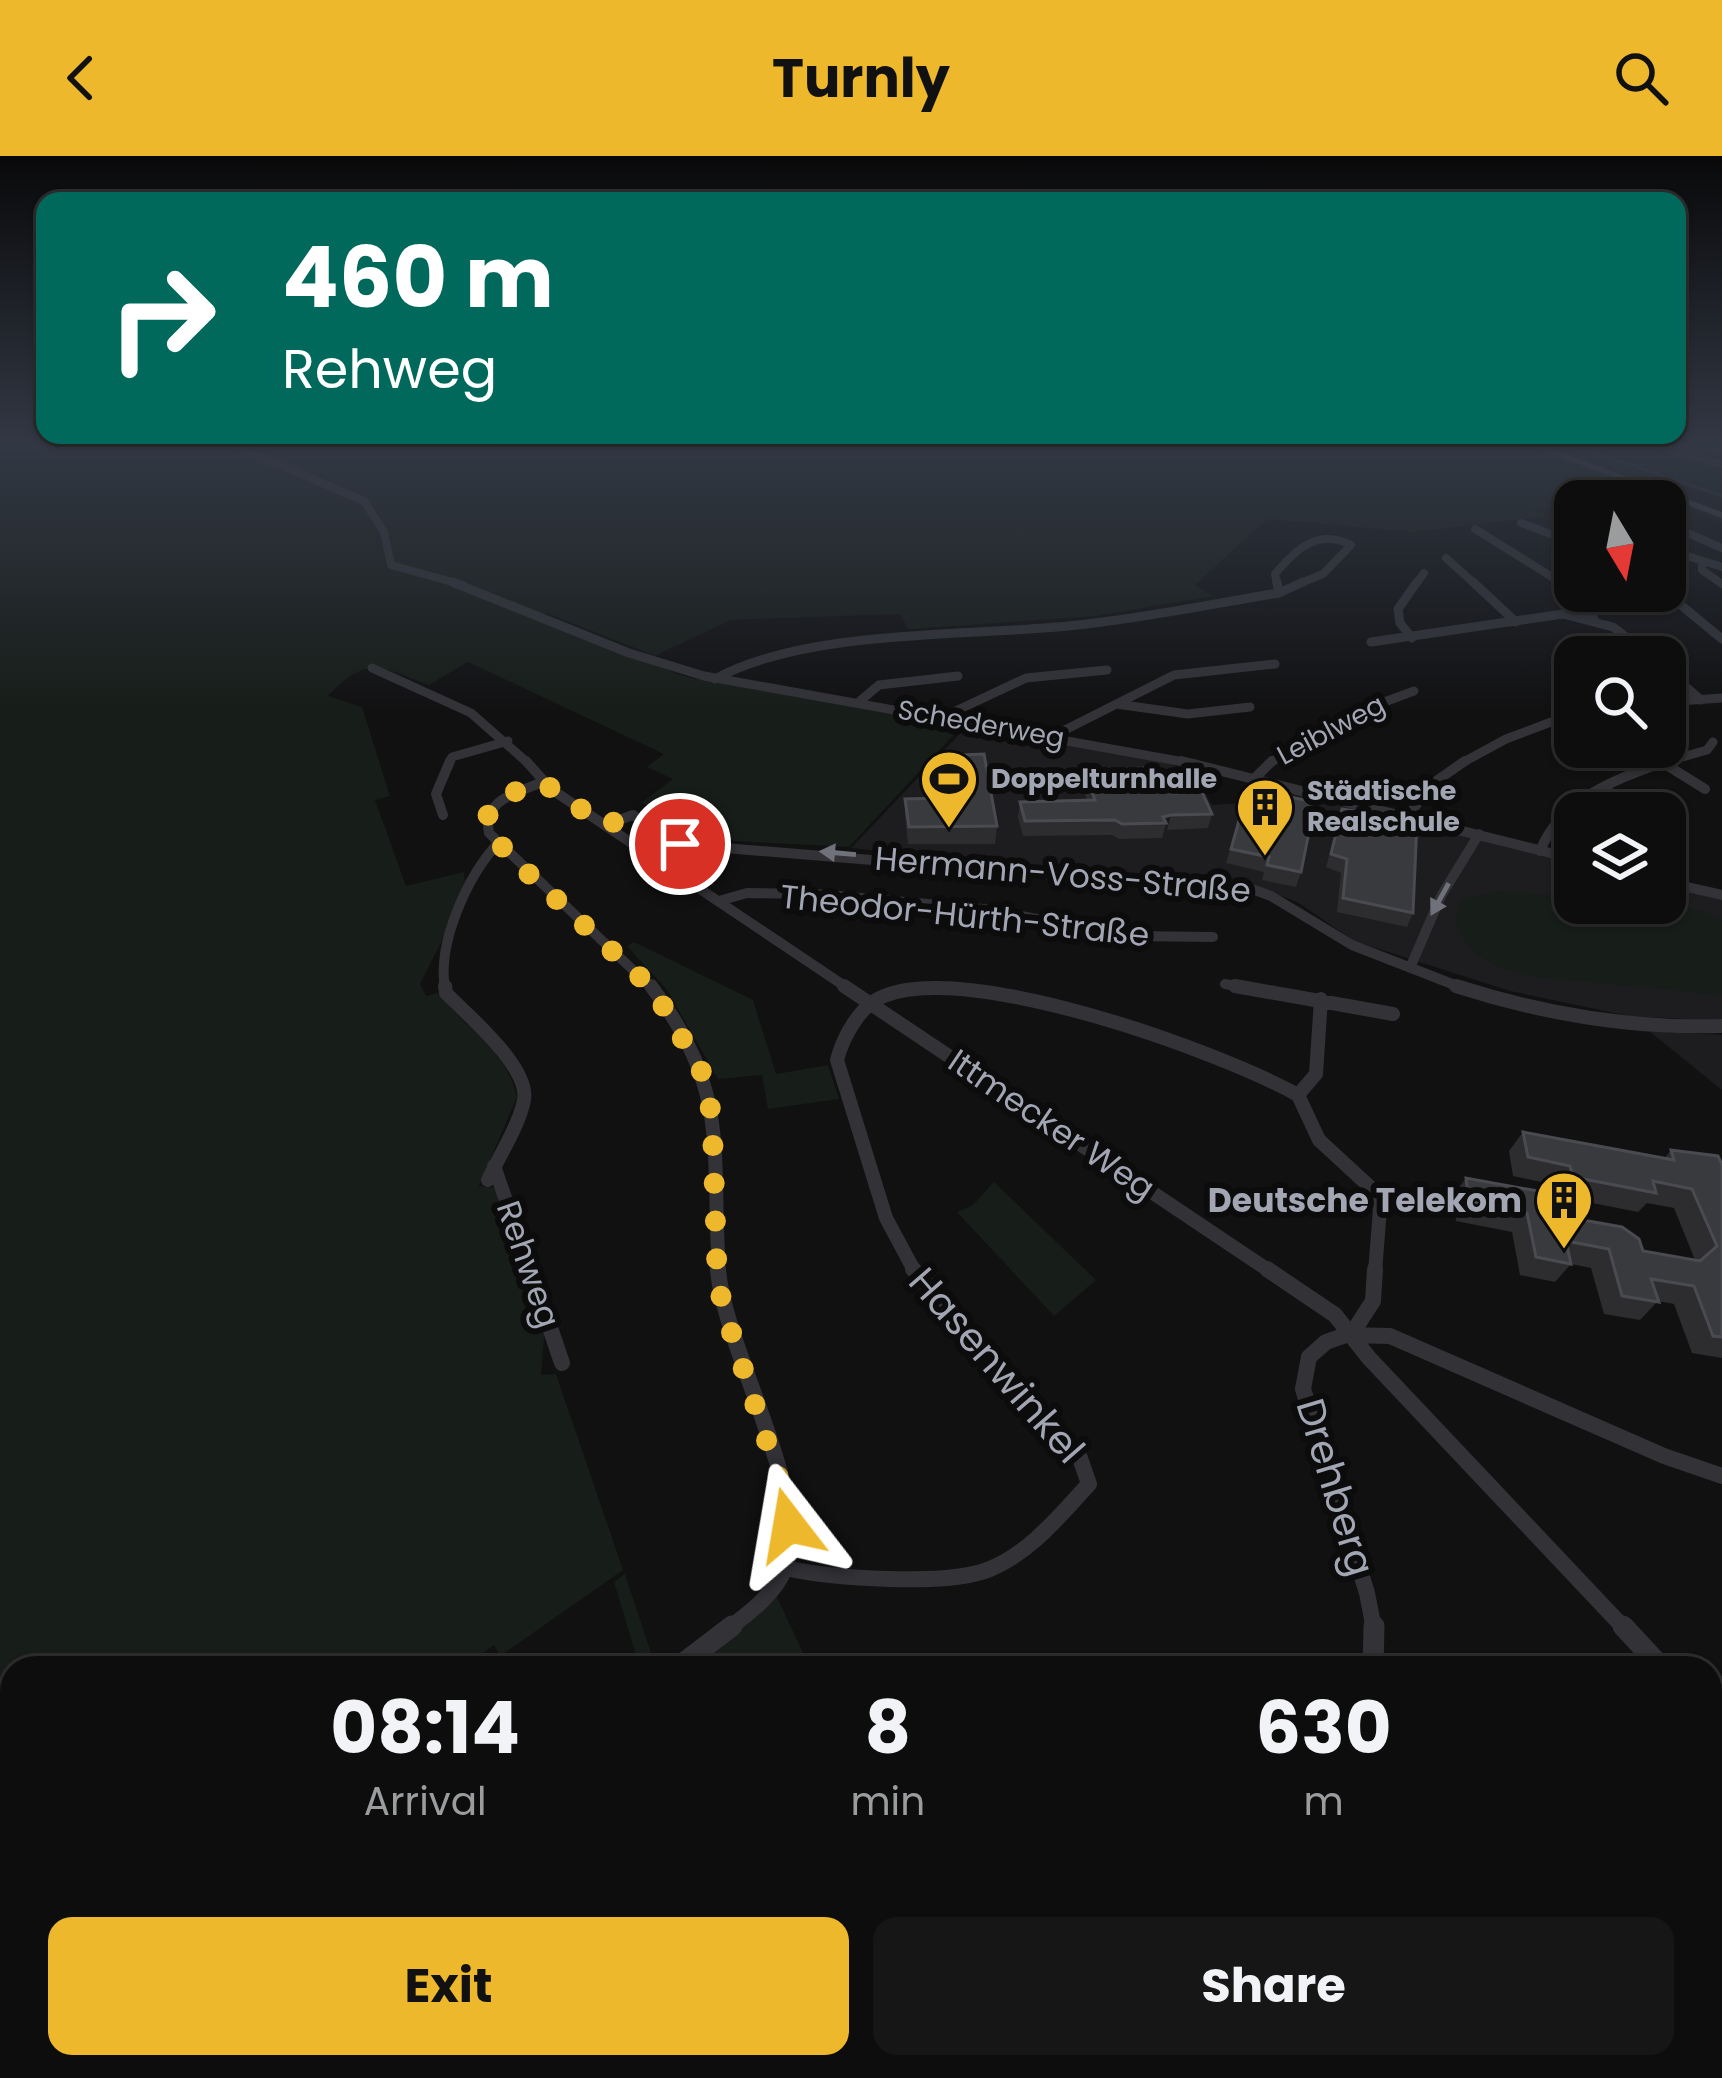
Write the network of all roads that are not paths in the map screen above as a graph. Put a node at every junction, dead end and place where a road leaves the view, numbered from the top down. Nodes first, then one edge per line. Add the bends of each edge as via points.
1 (384, 532) edge
2 (1479, 532) edge
3 (1686, 532) edge
4 (1722, 548) edge
5 (1686, 556) edge
6 (1446, 558) dead end
7 (1702, 562) junction
8 (1722, 567) edge
9 (1424, 573) dead end
10 (1722, 584) edge
11 (1279, 593) junction
12 (1686, 609) edge
13 (1594, 619) junction
14 (1516, 622) junction
15 (1626, 636) edge
16 (1412, 638) junction
17 (1722, 639) edge
18 (1371, 642) dead end
19 (1275, 664) dead end
20 (372, 668) dead end
21 (1107, 670) dead end
22 (958, 676) dead end
23 (716, 679) junction
24 (1686, 687) edge
25 (1414, 692) dead end
26 (1722, 698) edge
27 (1686, 700) edge
28 (1701, 700) junction
29 (860, 701) junction
30 (1116, 704) junction
31 (1250, 707) dead end
32 (945, 716) junction
33 (1554, 720) edge
34 (1053, 736) junction
35 (508, 741) junction
36 (1713, 742) dead end
37 (1686, 754) edge
38 (1637, 768) edge
39 (1672, 768) edge
40 (1256, 778) junction
41 (542, 782) junction
42 (1604, 788) junction
43 (1705, 789) dead end
44 (1609, 792) edge
45 (443, 815) dead end
46 (1407, 817) junction
47 (604, 825) junction
48 (1479, 835) junction
49 (498, 843) junction
50 (1540, 850) junction
51 (1554, 854) edge
52 (1686, 887) edge
53 (1722, 895) edge
54 (719, 901) junction
55 (1213, 937) dead end
56 (1410, 968) junction
57 (1225, 984) dead end
58 (1322, 999) junction
59 (872, 1003) junction
60 (1393, 1014) dead end
61 (1722, 1026) edge
62 (1298, 1095) junction
63 (1353, 1332) junction
64 (562, 1363) dead end
65 (1722, 1476) edge
66 (785, 1568) junction
67 (691, 1656) edge
68 (1373, 1656) edge
69 (1651, 1656) edge

1 - 23 street, Schederweg via 395,566
2 - 13 street via 1576,593
3 - 4 street
5 - 7 street
6 - 14 street
7 - 8 street
7 - 10 street
9 - 16 street via 1398,609
11 - 11 street via 1323,574 1351,545 1332,537 1308,541 1276,574
11 - 23 street via 1082,625 815,647
12 - 17 street
13 - 14 street via 1557,614
13 - 15 street
14 - 16 street
16 - 18 street
19 - 30 street via 1179,674
20 - 35 street, Ittmecker Weg via 471,713
21 - 32 street via 1017,681
22 - 29 street via 879,685
23 - 29 street, Schederweg
24 - 28 street
25 - 40 street, Leiblweg via 1353,712 1278,754
26 - 28 street
27 - 28 street
29 - 32 street, Schederweg
30 - 31 street via 1184,714
30 - 34 street
32 - 34 street, Schederweg
33 - 46 street via 1430,784
34 - 40 street, Schederweg
35 - 41 street, Ittmecker Weg
35 - 45 street via 452,757 436,794
36 - 37 street
38 - 42 street
39 - 43 street
40 - 46 street, Schederweg
41 - 47 street, Ittmecker Weg
41 - 49 street, Rehweg via 490,808 487,824
42 - 44 street
42 - 50 street via 1553,825
46 - 48 street, Schederweg
47 - 54 street, Ittmecker Weg
56 -> 47 street, Hermann-Voss-Straße via 1348,944 1247,886 680,844 633,815
48 - 50 street, Schederweg
48 -> 56 street
49 - 64 street, Rehweg via 476,867 442,982 523,1080 524,1101 491,1173
49 - 66 street via 653,989 706,1083 722,1303 785,1498
50 - 51 street, Schederweg
52 - 53 street
54 - 55 street, Theodor-Hürth-Straße via 817,894 983,909 1132,936
54 - 59 street, Ittmecker Weg
56 - 61 street, Hermann-Voss-Straße via 1557,1011
57 - 58 street
58 - 60 street
58 - 62 street via 1316,1074
59 - 62 street via 928,989 1014,994 1260,1074
59 - 63 street, Ittmecker Weg
59 - 66 street, Hasenwinkel via 843,1036 837,1060 887,1222 928,1290 1080,1458 1090,1484 1040,1538 989,1569 942,1577 816,1576
62 - 63 street via 1319,1139 1370,1187 1380,1209 1373,1301
63 - 65 street via 1396,1338
63 - 68 street, Drehberg via 1313,1352 1304,1389 1367,1593
63 - 69 street, Ittmecker Weg
66 - 67 street

